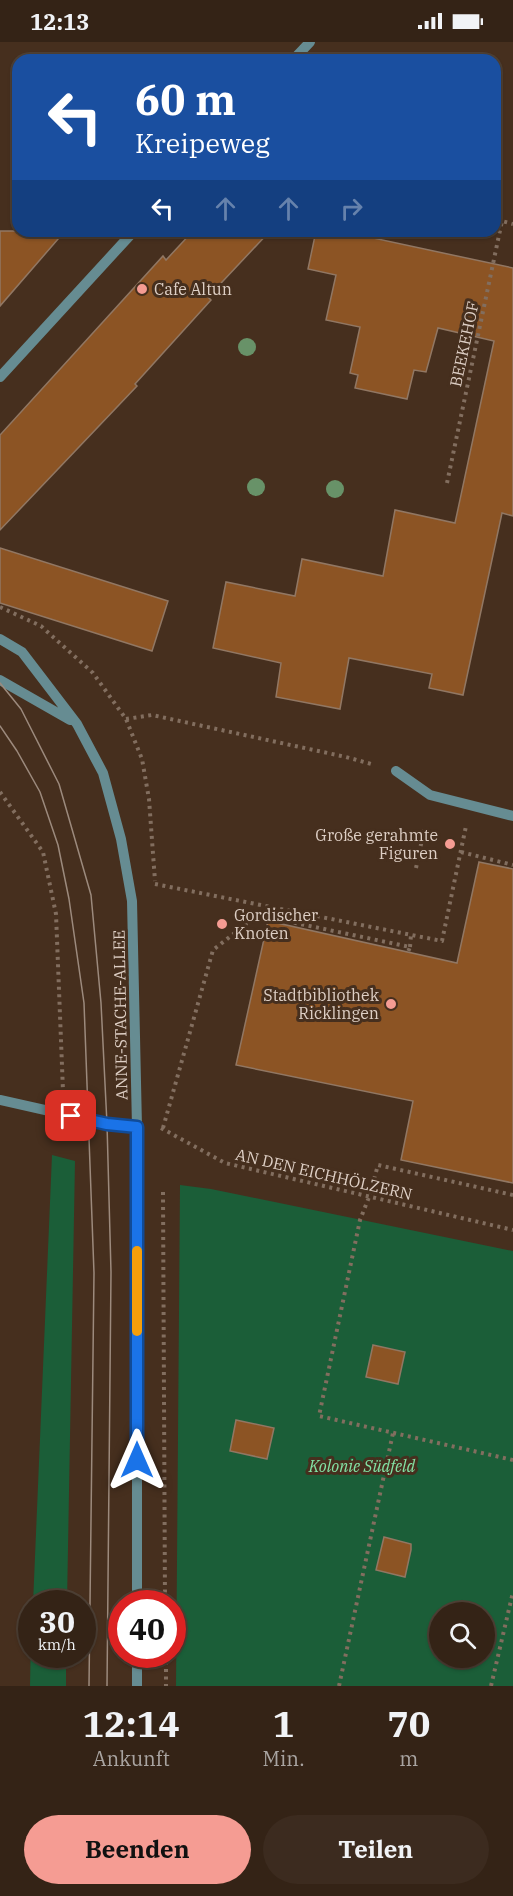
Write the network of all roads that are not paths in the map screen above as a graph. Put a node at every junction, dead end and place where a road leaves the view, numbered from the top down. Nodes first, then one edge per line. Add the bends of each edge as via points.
1 (310, 42) edge
2 (299, 54) edge
3 (128, 237) edge
4 (0, 377) edge
5 (0, 639) edge
6 (0, 680) edge
7 (77, 724) junction
8 (396, 771) road end
9 (513, 816) edge
10 (0, 1100) edge
11 (137, 1127) junction
12 (137, 1590) edge
13 (137, 1668) edge
14 (137, 1686) edge

1 - 2 street
3 - 4 street
5 - 7 street, ANNE-STACHE-ALLEE via 22,652
6 - 7 street
7 - 11 street, ANNE-STACHE-ALLEE via 104,773 132,901
8 - 9 street via 430,795
10 - 11 street
11 - 12 street, ANNE-STACHE-ALLEE
13 - 14 street

